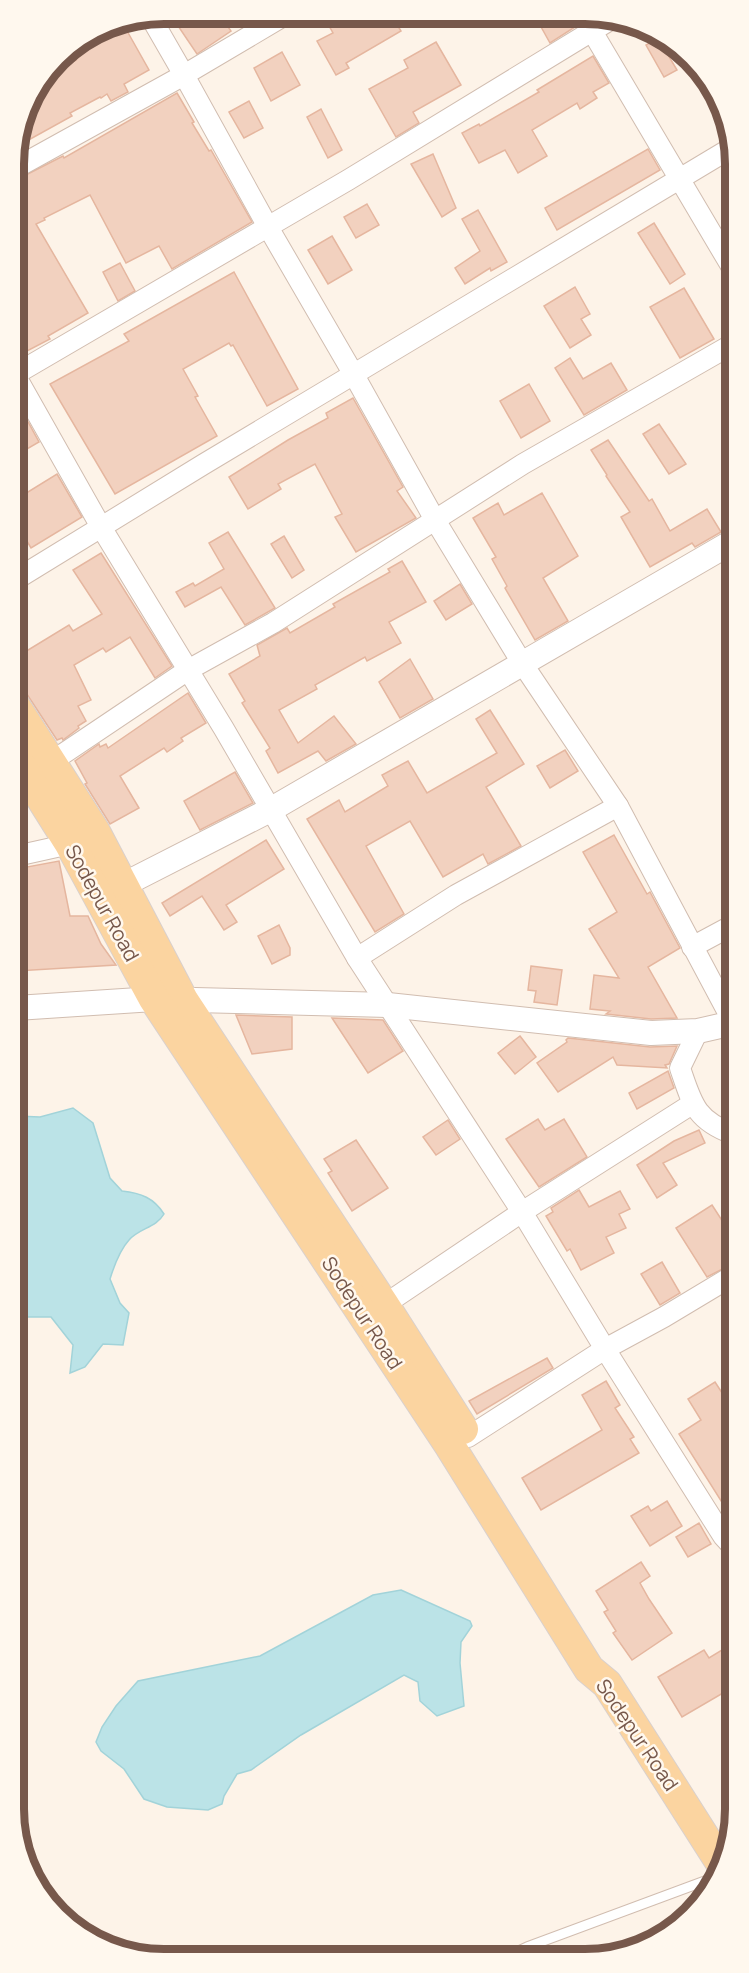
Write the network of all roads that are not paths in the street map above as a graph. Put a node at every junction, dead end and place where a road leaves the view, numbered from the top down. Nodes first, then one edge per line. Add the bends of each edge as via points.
1 (155, 24) edge
2 (270, 24) edge
3 (585, 24) edge
4 (588, 24) edge
5 (184, 75) junction
6 (724, 152) edge
7 (24, 163) edge
8 (680, 180) junction
9 (268, 227) junction
10 (725, 256) edge
11 (725, 348) edge
12 (24, 369) edge
13 (354, 375) junction
14 (24, 390) edge
15 (435, 520) junction
16 (102, 527) junction
17 (725, 546) edge
18 (24, 575) edge
19 (522, 663) junction
20 (188, 670) junction
21 (24, 720) edge
22 (51, 762) junction
23 (24, 771) edge
24 (618, 806) junction
25 (270, 810) junction
26 (70, 844) junction
27 (24, 854) edge
28 (123, 885) junction
29 (725, 929) edge
30 (693, 947) junction
31 (357, 958) junction
32 (169, 999) junction
33 (388, 1005) junction
34 (725, 1007) edge
35 (24, 1008) edge
36 (725, 1024) edge
37 (698, 1031) junction
38 (692, 1104) junction
39 (725, 1130) edge
40 (522, 1212) junction
41 (725, 1280) edge
42 (384, 1305) junction
43 (605, 1349) junction
44 (468, 1437) junction
45 (725, 1538) edge
46 (607, 1684) junction
47 (717, 1857) edge
48 (705, 1881) edge
49 (524, 1949) edge

1 - 5 street
2 - 5 street
3 - 9 street
4 - 8 street
5 - 7 street
5 - 9 street
6 - 8 street
8 - 10 street
8 - 13 street
9 - 12 street
9 - 13 street
11 - 15 street
13 - 15 street
13 - 16 street
14 - 16 street
15 - 19 street
15 - 20 street via 273,623
16 - 18 street
16 - 20 street
17 - 19 street
19 - 24 street
19 - 25 street
20 - 22 street
20 - 25 street
21 - 22 main road
22 - 28 main road
23 - 26 main road, Sodepur Road
24 - 30 street
24 - 31 street via 456,895
25 - 28 street
25 - 31 street
26 - 27 street
26 - 32 main road, Sodepur Road
28 - 32 main road
29 - 30 street
30 - 34 street
31 - 33 street
32 - 33 street
32 - 35 street
32 - 42 main road
32 - 46 main road, Sodepur Road via 589,1669
33 - 37 street via 651,1033
33 - 40 street
36 - 37 street
37 - 38 street via 680,1068
38 - 39 street via 704,1119
38 - 40 street
40 - 42 street
40 - 43 street
41 - 43 street
42 - 44 main road
43 - 44 street
43 - 45 street
44 - 46 main road via 613,1667
46 - 47 main road, Sodepur Road
48 - 49 lane

